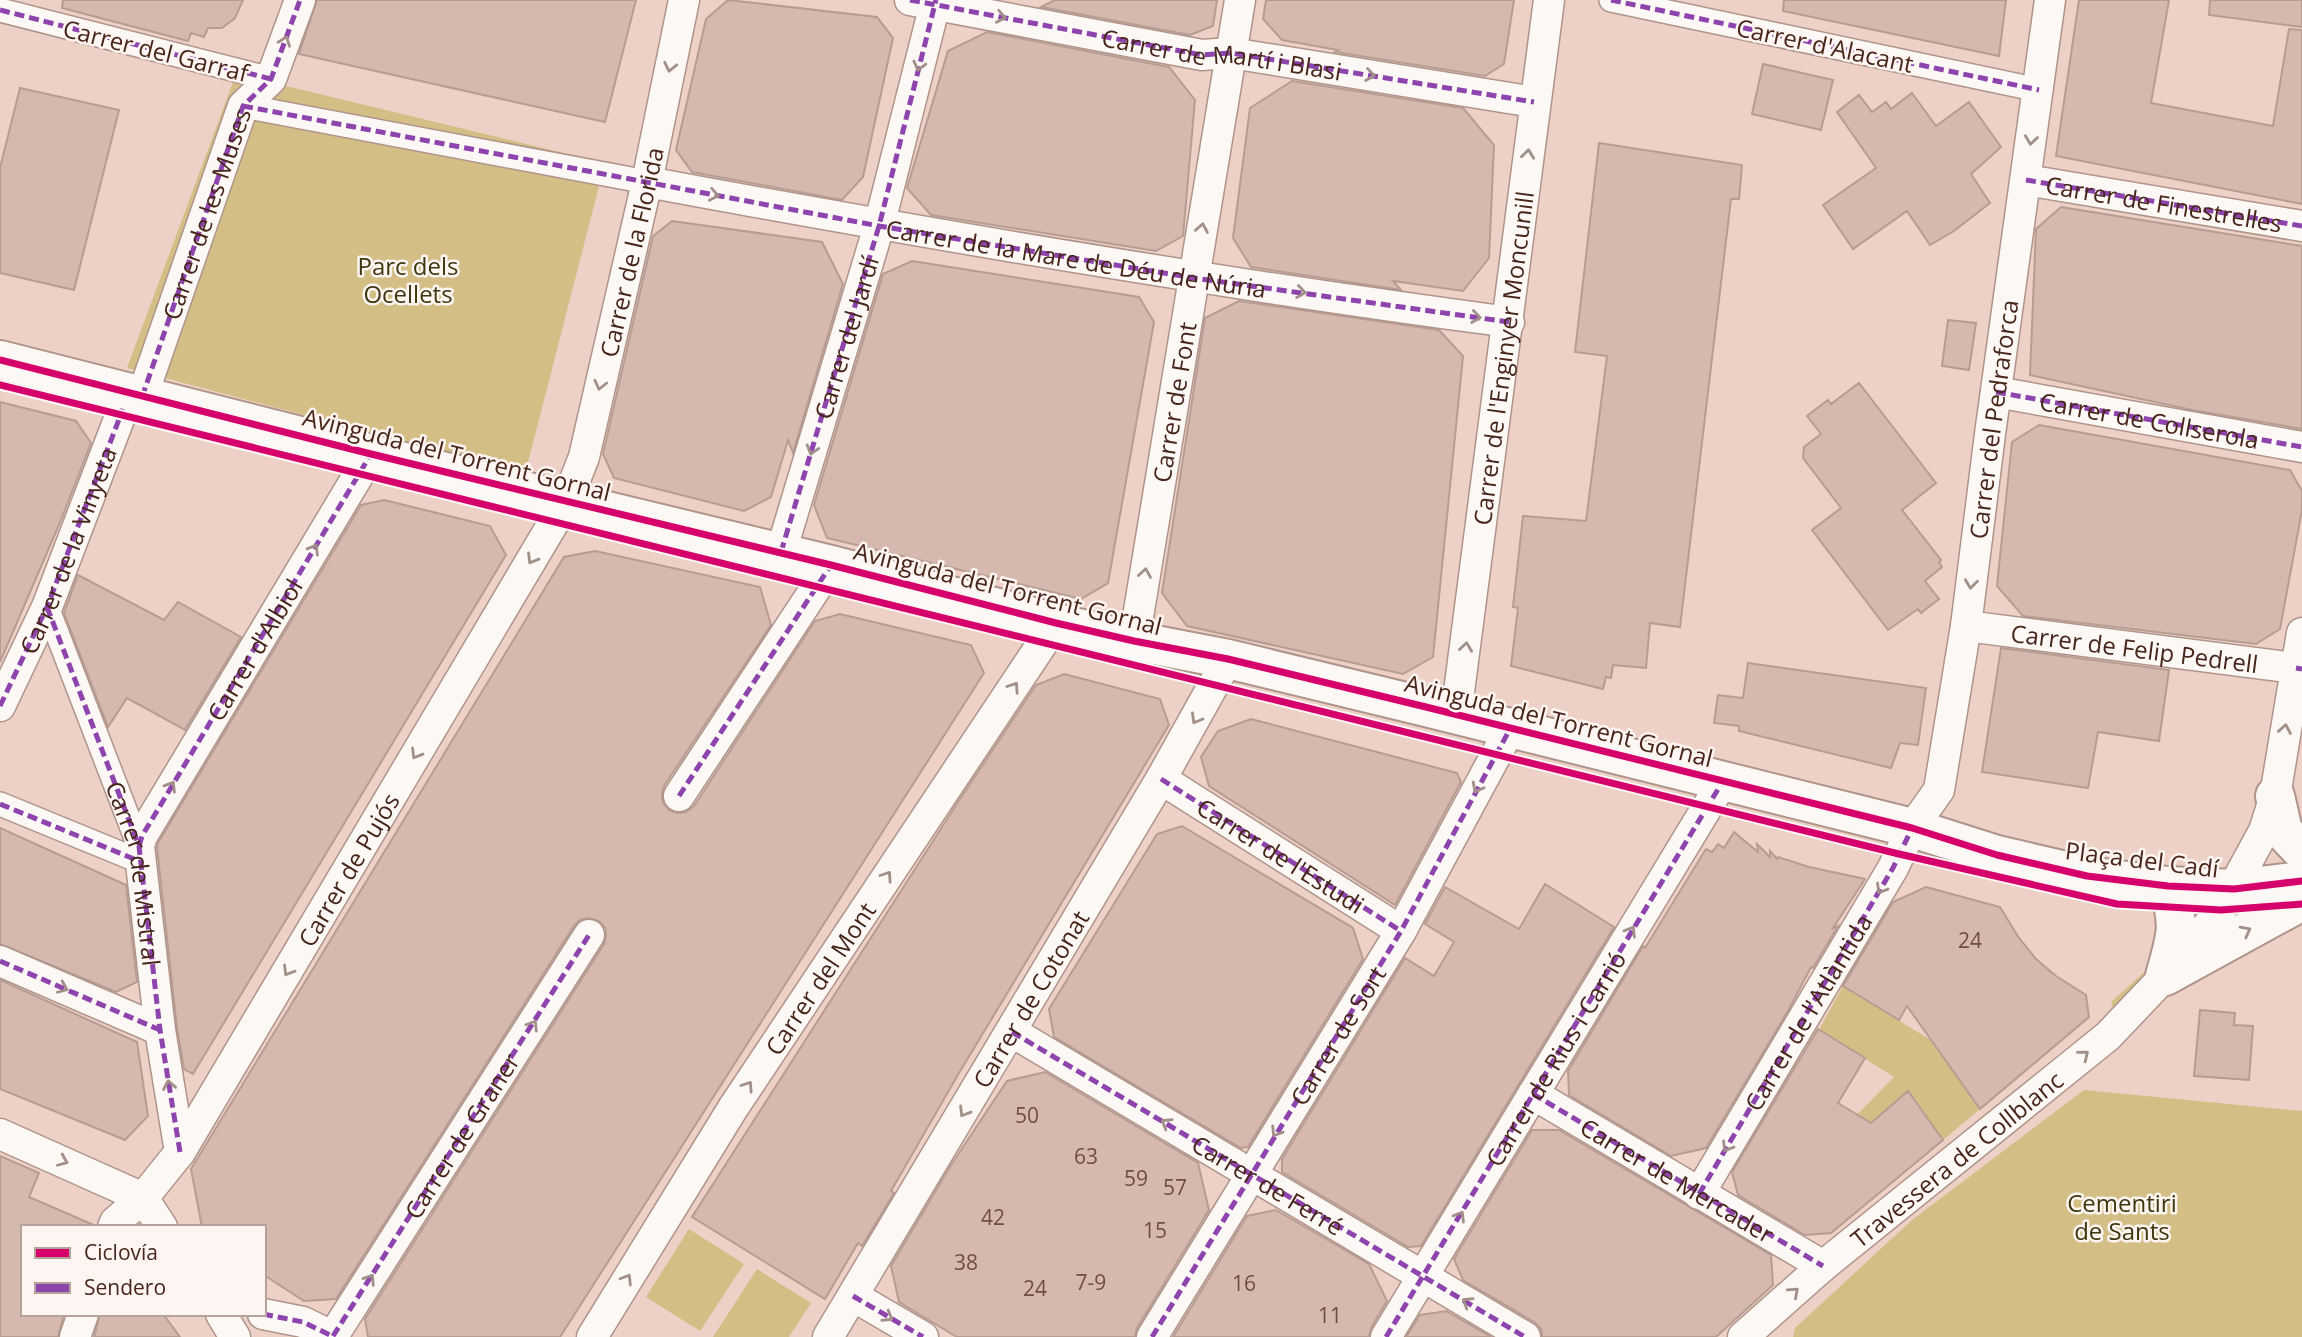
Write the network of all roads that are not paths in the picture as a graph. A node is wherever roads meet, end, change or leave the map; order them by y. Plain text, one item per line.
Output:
1 (300, 0) edge
2 (684, 0) edge
3 (1240, 0) edge
4 (1549, 0) edge
5 (1611, 0) edge
6 (2050, 0) edge
7 (927, 1) edge
8 (0, 10) edge
9 (1231, 52) junction
10 (271, 79) junction
11 (2039, 90) junction
12 (1535, 102) junction
13 (243, 106) junction
14 (2026, 180) junction
15 (647, 182) junction
16 (878, 226) junction
17 (2302, 226) edge
18 (1194, 278) junction
19 (1509, 322) junction
20 (0, 360) edge
21 (1996, 392) junction
22 (135, 395) junction
23 (2302, 447) edge
24 (371, 454) junction
25 (567, 500) junction
26 (782, 552) junction
27 (831, 565) junction
28 (47, 607) junction
29 (1056, 623) junction
30 (1966, 626) junction
31 (2302, 633) edge
32 (1134, 641) junction
33 (1228, 659) junction
34 (2299, 669) edge
35 (0, 706) edge
36 (1456, 715) junction
37 (1510, 729) junction
38 (1161, 779) junction
39 (1723, 781) junction
40 (679, 796) dead end
41 (2275, 796) junction
42 (0, 804) edge
43 (1912, 828) junction
44 (2302, 851) edge
45 (139, 853) junction
46 (2006, 857) joint
47 (2302, 881) edge
48 (2168, 886) junction
49 (2234, 889) junction
50 (2302, 901) edge
51 (1401, 931) junction
52 (589, 935) dead end
53 (0, 961) edge
54 (2165, 976) junction
55 (160, 1030) junction
56 (1012, 1032) junction
57 (1532, 1094) junction
58 (0, 1134) edge
59 (180, 1152) junction
60 (1250, 1173) junction
61 (1699, 1194) junction
62 (143, 1198) junction
63 (114, 1225) edge
64 (161, 1225) edge
65 (1823, 1266) junction
66 (1423, 1276) junction
67 (853, 1296) junction
68 (266, 1315) edge
69 (82, 1316) edge
70 (221, 1316) edge
71 (333, 1336) edge
72 (75, 1337) edge
73 (235, 1337) edge
74 (592, 1337) edge
75 (828, 1337) edge
76 (923, 1337) edge
77 (1152, 1337) edge
78 (1386, 1337) edge
79 (1525, 1337) edge
80 (1743, 1337) edge

10 -> 1 street, Carrer de les Muses
2 -> 15 street, Carrer de la Florida
3 - 9 street, Carrer de Font
4 - 12 street, Carrer de l'Enginyer Moncunill
5 - 11 street, Carrer d'Alacant
6 - 11 street, Carrer del Pedraforca
7 -> 9 street, Carrer de Martí i Blasi
7 -> 16 street, Carrer del Jardí
8 - 10 street, Carrer del Garraf
9 -> 12 street, Carrer de Martí i Blasi
18 -> 9 street, Carrer de Font
10 - 13 street, Carrer de les Muses
11 -> 14 street, Carrer del Pedraforca
19 -> 12 street, Carrer de l'Enginyer Moncunill
13 - 15 street
13 - 22 street, Carrer de les Muses
14 - 17 street, Carrer de Finestrelles
14 - 21 street, Carrer del Pedraforca
15 -> 16 street, Carrer de la Mare de Déu de Núria
15 -> 25 street, Carrer de la Florida
16 - 18 street, Carrer de la Mare de Déu de Núria
16 -> 26 street, Carrer del Jardí
18 -> 19 street, Carrer de la Mare de Déu de Núria
32 -> 18 street, Carrer de Font
36 -> 19 street, Carrer de l'Enginyer Moncunill
20 - 22 street, Avinguda del Torrent Gornal
21 - 23 street, Carrer de Collserola
21 -> 30 street, Carrer del Pedraforca
22 - 24 street, Avinguda del Torrent Gornal
22 - 28 street, Carrer de la Vinyeta
24 - 25 street, Avinguda del Torrent Gornal
45 -> 24 street, Carrer d'Albiol
25 - 26 street, Avinguda del Torrent Gornal
25 -> 59 street, Carrer de Pujós
26 - 27 street, Avinguda del Torrent Gornal
27 - 29 street, Avinguda del Torrent Gornal
27 - 40 street
28 - 35 street, Carrer de la Vinyeta
28 - 45 street, Carrer de Mistral
29 - 32 street, Avinguda del Torrent Gornal
74 -> 29 street, Carrer del Mont
30 - 34 street, Carrer de Felip Pedrell
30 - 43 street, Carrer del Pedraforca
31 - 34 street
32 - 33 street, Avinguda del Torrent Gornal
33 - 36 street, Avinguda del Torrent Gornal
33 -> 38 street, Carrer de Cotonat
41 -> 34 street
36 - 37 street, Avinguda del Torrent Gornal
37 - 39 street, Avinguda del Torrent Gornal
37 -> 51 street, Carrer de Sort
38 - 51 street, Carrer de l'Estudi
38 - 56 street, Carrer de Cotonat
39 - 43 street, Avinguda del Torrent Gornal
57 -> 39 street, Carrer de Rius i Carrió
41 - 44 street
41 - 49 street
42 - 45 street
43 - 46 street, Avinguda del Torrent Gornal
43 -> 61 street, Carrer de l'Atlàntida
45 - 55 street, Carrer de Mistral
46 - 48 street, Plaça del Cadí
47 - 49 street
48 - 49 street, Plaça del Cadí
48 - 54 street
49 - 54 street, Plaça del Cadí
54 -> 50 street
51 -> 60 street, Carrer de Sort
71 -> 52 street, Carrer de Graner
53 -> 55 street
65 -> 54 street, Travessera de Collblanc
59 -> 55 street, Carrer de Mistral
60 -> 56 street, Carrer de Ferré
56 -> 67 street, Carrer de Cotonat
57 - 61 street, Carrer de Mercader
66 -> 57 street, Carrer de Rius i Carrió
58 -> 62 street
59 - 62 street, Carrer de Pujós
60 - 66 street, Carrer de Ferré
60 - 77 street, Carrer de Sort
61 - 65 street, Carrer de Mercader
62 - 63 street, Carrer de Pujós
62 - 64 street
80 -> 65 street, Travessera de Collblanc
66 - 78 street, Carrer de Rius i Carrió
79 -> 66 street, Carrer de Ferré
67 - 75 street, Carrer de Cotonat
67 -> 76 street
68 - 71 street
69 - 72 street
70 - 73 street

